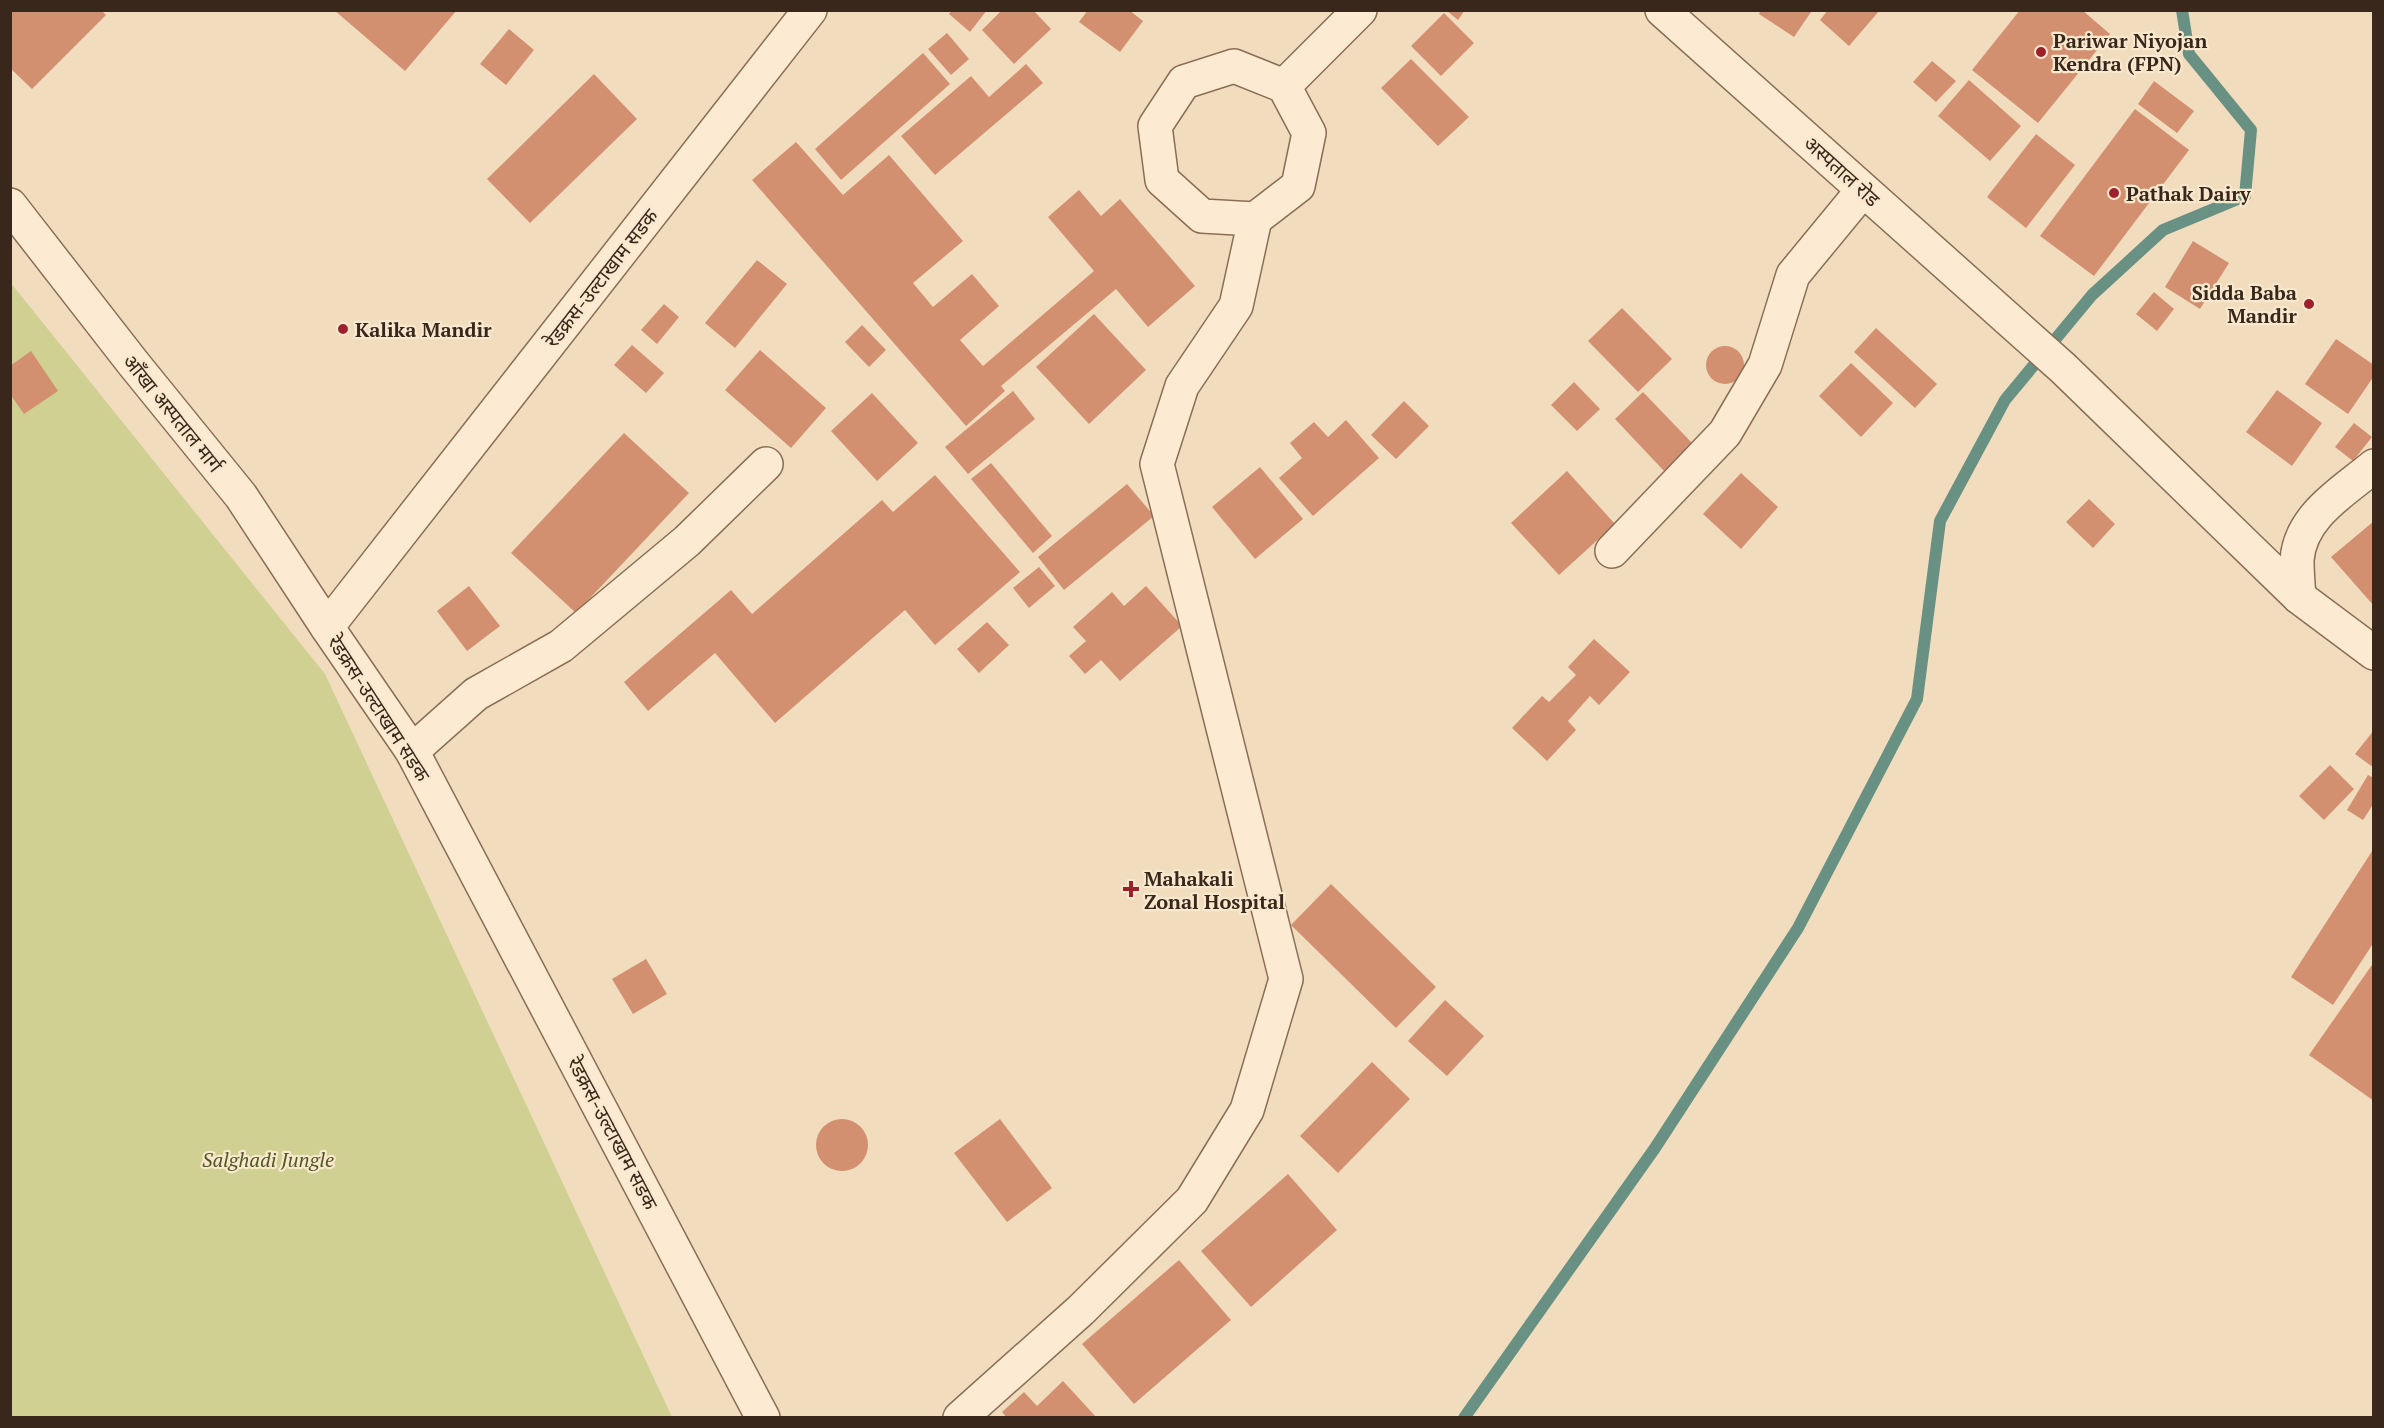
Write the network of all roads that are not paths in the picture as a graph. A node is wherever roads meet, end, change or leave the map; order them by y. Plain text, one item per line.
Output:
1 (810, 10) edge
2 (1360, 10) edge
3 (1662, 10) edge
4 (1284, 86) junction
5 (1863, 190) junction
6 (10, 205) edge
7 (1255, 219) junction
8 (766, 464) dead end
9 (2373, 466) edge
10 (1612, 551) dead end
11 (2299, 597) junction
12 (327, 627) junction
13 (2373, 653) edge
14 (412, 751) junction
15 (763, 1418) edge
16 (960, 1418) edge

1 - 12 street, रेडक्रस-उल्टाखाम सडक
2 - 4 street
3 - 5 street, अस्पताल रोड
4 - 7 street
4 - 7 street
5 - 10 street
5 - 11 street, अस्पताल रोड
6 - 12 street, आँखा अस्पताल मार्ग
7 - 16 street
8 - 14 street
9 - 11 street
11 - 13 street, अस्पताल रोड
12 - 14 street, रेडक्रस-उल्टाखाम सडक
14 - 15 street, रेडक्रस-उल्टाखाम सडक

